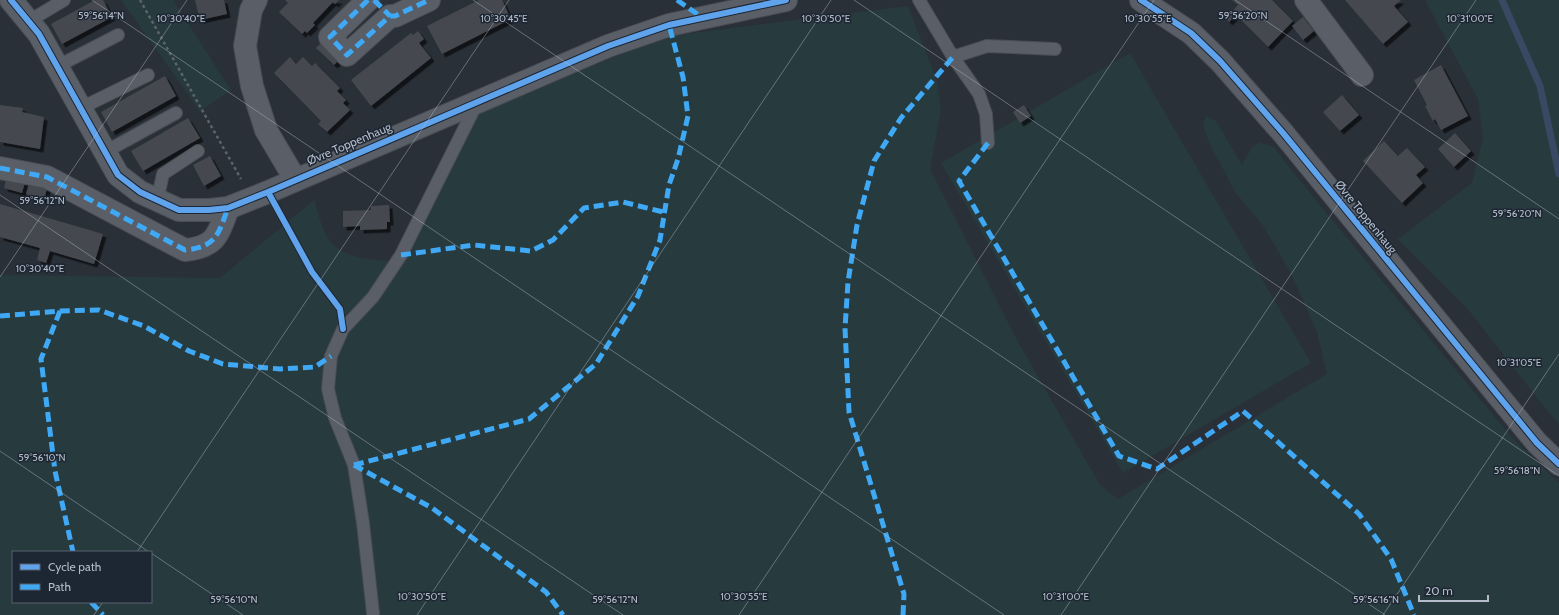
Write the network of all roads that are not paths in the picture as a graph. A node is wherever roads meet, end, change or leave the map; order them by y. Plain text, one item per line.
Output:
1 (11, 0) edge
2 (64, 0) edge
3 (256, 0) edge
4 (368, 0) edge
5 (374, 0) edge
6 (429, 0) edge
7 (786, 0) edge
8 (919, 0) edge
9 (1141, 0) edge
10 (1306, 0) edge
11 (390, 16) junction
12 (29, 21) junction
13 (118, 35) dead end
14 (1055, 48) dead end
15 (952, 57) junction
16 (58, 66) junction
17 (1362, 74) dead end
18 (148, 75) dead end
19 (478, 100) junction
20 (81, 108) junction
21 (176, 113) dead end
22 (988, 143) dead end
23 (198, 151) dead end
24 (105, 152) junction
25 (0, 168) edge
26 (295, 179) junction
27 (157, 201) junction
28 (228, 208) junction
29 (1559, 464) edge
30 (373, 613) dead end

1 - 12 street, Øvre Toppenhaug
2 - 12 lane
3 - 26 street
4 - 11 street
5 - 11 street
6 - 11 street
7 - 19 street, Øvre Toppenhaug
8 - 15 lane
9 - 29 street, Øvre Toppenhaug
10 - 17 street
12 - 16 street, Øvre Toppenhaug
13 - 16 lane
14 - 15 lane
15 - 22 lane
16 - 20 street, Øvre Toppenhaug
18 - 20 lane
19 - 26 street, Øvre Toppenhaug
19 - 30 lane
20 - 24 street, Øvre Toppenhaug
21 - 24 lane
23 - 27 lane
24 - 27 street, Øvre Toppenhaug
25 - 28 street
26 - 28 street, Øvre Toppenhaug
27 - 28 street, Øvre Toppenhaug

